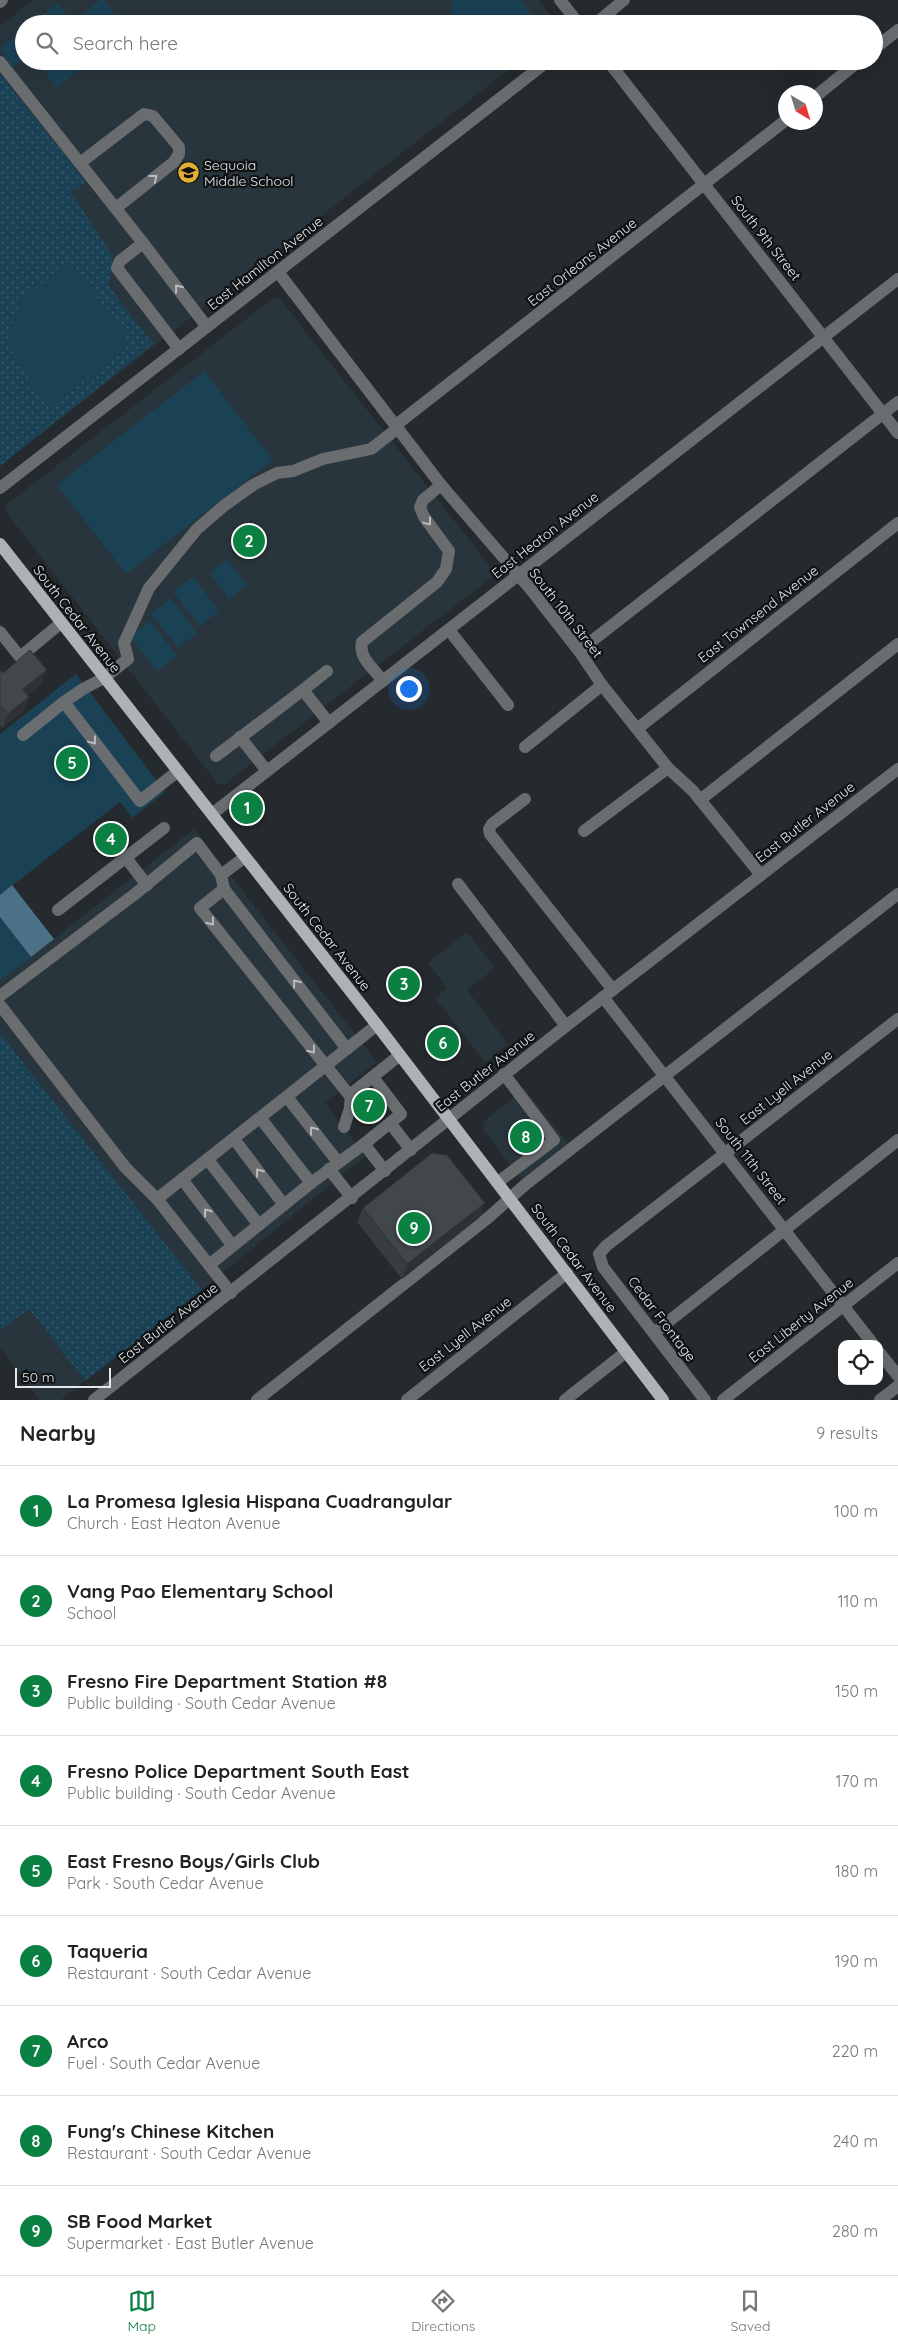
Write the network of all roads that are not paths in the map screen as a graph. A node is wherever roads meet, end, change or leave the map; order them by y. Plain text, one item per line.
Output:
1 (560, 0) edge
2 (624, 0) edge
3 (572, 15) edge
4 (606, 15) edge
5 (898, 30) edge
6 (883, 42) edge
7 (0, 62) edge
8 (536, 70) edge
9 (615, 70) edge
10 (848, 70) edge
11 (823, 90) edge
12 (778, 126) edge
13 (80, 163) junction
14 (706, 184) junction
15 (116, 208) junction
16 (143, 243) junction
17 (278, 272) junction
18 (898, 279) edge
19 (207, 327) junction
20 (824, 337) junction
21 (179, 349) junction
22 (898, 402) edge
23 (883, 414) junction
24 (397, 427) junction
25 (898, 433) edge
26 (441, 485) junction
27 (0, 488) edge
28 (898, 523) edge
29 (0, 544) edge
30 (518, 575) junction
31 (61, 623) junction
32 (449, 630) junction
33 (0, 632) edge
34 (898, 644) edge
35 (578, 651) junction
36 (328, 671) dead end
37 (104, 678) junction
38 (383, 681) junction
39 (602, 685) junction
40 (303, 690) junction
41 (64, 702) junction
42 (508, 705) dead end
43 (329, 723) junction
44 (637, 729) junction
45 (23, 735) dead end
46 (240, 737) junction
47 (525, 747) dead end
48 (216, 756) dead end
49 (668, 768) junction
50 (898, 768) edge
51 (267, 771) junction
52 (178, 772) junction
53 (525, 799) dead end
54 (700, 800) junction
55 (212, 814) junction
56 (164, 828) dead end
57 (584, 831) dead end
58 (244, 857) junction
59 (126, 858) junction
60 (221, 875) junction
61 (760, 875) junction
62 (458, 884) dead end
63 (147, 885) junction
64 (224, 889) junction
65 (898, 894) edge
66 (58, 910) dead end
67 (608, 994) junction
68 (0, 996) edge
69 (0, 1005) edge
70 (898, 1019) edge
71 (377, 1025) junction
72 (566, 1026) junction
73 (347, 1049) junction
74 (400, 1055) junction
75 (325, 1066) junction
76 (504, 1074) junction
77 (665, 1076) junction
78 (373, 1077) junction
79 (350, 1096) junction
80 (287, 1097) junction
81 (261, 1118) junction
82 (449, 1118) junction
83 (390, 1123) junction
84 (344, 1127) dead end
85 (234, 1140) junction
86 (898, 1140) edge
87 (364, 1144) junction
88 (411, 1150) junction
89 (726, 1153) junction
90 (208, 1160) junction
91 (334, 1165) junction
92 (385, 1171) junction
93 (182, 1180) junction
94 (311, 1182) junction
95 (498, 1182) junction
96 (352, 1198) junction
97 (510, 1198) junction
98 (157, 1199) junction
99 (284, 1204) junction
100 (258, 1225) junction
101 (785, 1229) junction
102 (232, 1245) junction
103 (599, 1254) joint
104 (898, 1263) edge
105 (208, 1265) junction
106 (566, 1273) junction
107 (231, 1293) junction
108 (844, 1306) junction
109 (654, 1333) junction
110 (870, 1340) edge
111 (626, 1352) junction
112 (883, 1357) edge
113 (898, 1376) edge
114 (898, 1386) edge
115 (94, 1400) edge
116 (257, 1400) edge
117 (407, 1400) edge
118 (565, 1400) edge
119 (662, 1400) edge
120 (705, 1400) edge
121 (723, 1400) edge
122 (880, 1400) edge

1 - 3 street
2 - 4 street
5 - 6 street
7 - 13 street
8 - 17 street, East Hamilton Avenue
9 - 14 street, South 9th Street
10 - 11 street
12 - 14 street, East Orleans Avenue
13 - 15 street
15 -> 13 street
14 - 20 street, South 9th Street
14 - 24 street, East Orleans Avenue
15 - 16 street
19 -> 16 street
16 - 21 street
17 - 19 street, East Hamilton Avenue
17 - 24 street, South 10th Street
18 - 20 street, East Heaton Avenue
19 - 21 street, East Hamilton Avenue
20 - 23 street, South 9th Street
20 - 30 street, East Heaton Avenue
21 - 27 street, East Hamilton Avenue
22 - 23 street
23 - 25 street, South 9th Street
23 - 35 street
24 - 26 street, South 10th Street
24 - 37 street, East Orleans Avenue
26 - 30 street, South 10th Street
26 -> 38 street
28 - 44 street, East Townsend Avenue
29 - 31 main road, South Cedar Avenue
30 - 32 street, East Heaton Avenue
30 - 35 street, South 10th Street
31 - 33 street
31 - 37 main road, South Cedar Avenue
32 - 38 street, East Heaton Avenue
32 - 42 street
34 - 54 street
35 - 39 street, South 10th Street
36 - 40 street
37 - 41 street
37 - 52 main road, South Cedar Avenue
38 - 43 street, East Heaton Avenue
39 - 44 street, South 10th Street
39 - 47 street
40 - 43 street
40 - 46 street
41 - 45 street
41 -> 52 street
43 - 51 street, East Heaton Avenue
44 - 49 street, South 10th Street
46 - 48 street
46 - 51 street
49 - 54 street, South 10th Street
49 - 57 street
50 - 61 street, East Butler Avenue
51 - 55 street, East Heaton Avenue
52 - 55 main road, South Cedar Avenue
53 - 67 street, South 11th Street
54 - 61 street, South 10th Street
55 - 58 main road, South Cedar Avenue
56 - 59 street
58 - 60 street
58 - 71 main road, South Cedar Avenue
59 - 63 street
59 - 66 street
60 - 63 street
60 - 64 street
61 - 67 street, East Butler Avenue
62 - 72 street
63 - 68 street
73 -> 64 street
64 -> 75 street
65 - 77 street
67 - 72 street, East Butler Avenue
67 - 77 street, South 11th Street
69 - 98 street
70 - 89 street, East Lyell Avenue
71 - 73 street
71 - 74 main road, South Cedar Avenue
72 - 76 street, East Butler Avenue
73 - 75 street
74 - 78 street
74 - 82 main road, South Cedar Avenue
75 - 79 street
75 - 80 street
76 - 82 street, East Butler Avenue
76 - 95 street
77 - 89 street, South 11th Street
77 - 97 street
78 - 79 street
78 - 83 street
79 - 84 street
80 - 81 street
91 -> 80 street
81 - 85 street
81 - 94 street
82 - 88 street, East Butler Avenue
82 - 95 main road, South Cedar Avenue
83 - 87 street
83 - 88 street
85 - 90 street
99 -> 85 street
86 - 101 street
87 - 91 street
87 - 92 street
88 - 92 street, East Butler Avenue
89 - 101 street, South 11th Street
89 - 103 street, East Lyell Avenue
90 - 93 street
90 - 100 street
91 - 94 street
91 - 96 street
92 - 96 street, East Butler Avenue
93 - 98 street
102 -> 93 street
94 - 99 street
95 - 97 main road, South Cedar Avenue
96 - 107 street, East Butler Avenue
97 - 106 main road, South Cedar Avenue
97 - 116 street
98 - 105 street
99 - 100 street
100 - 102 street
101 - 108 street, South 11th Street
101 - 109 street
102 - 105 street
103 - 109 street, Cedar Frontage
104 - 108 street, East Liberty Avenue
105 - 107 street
106 - 111 main road, South Cedar Avenue
106 - 117 street, East Lyell Avenue
107 - 115 street, East Butler Avenue
108 - 110 street, South 11th Street
108 - 121 street, East Liberty Avenue
109 - 120 street, Cedar Frontage
111 - 118 street
111 - 119 main road, South Cedar Avenue
112 - 113 street
114 - 122 street

